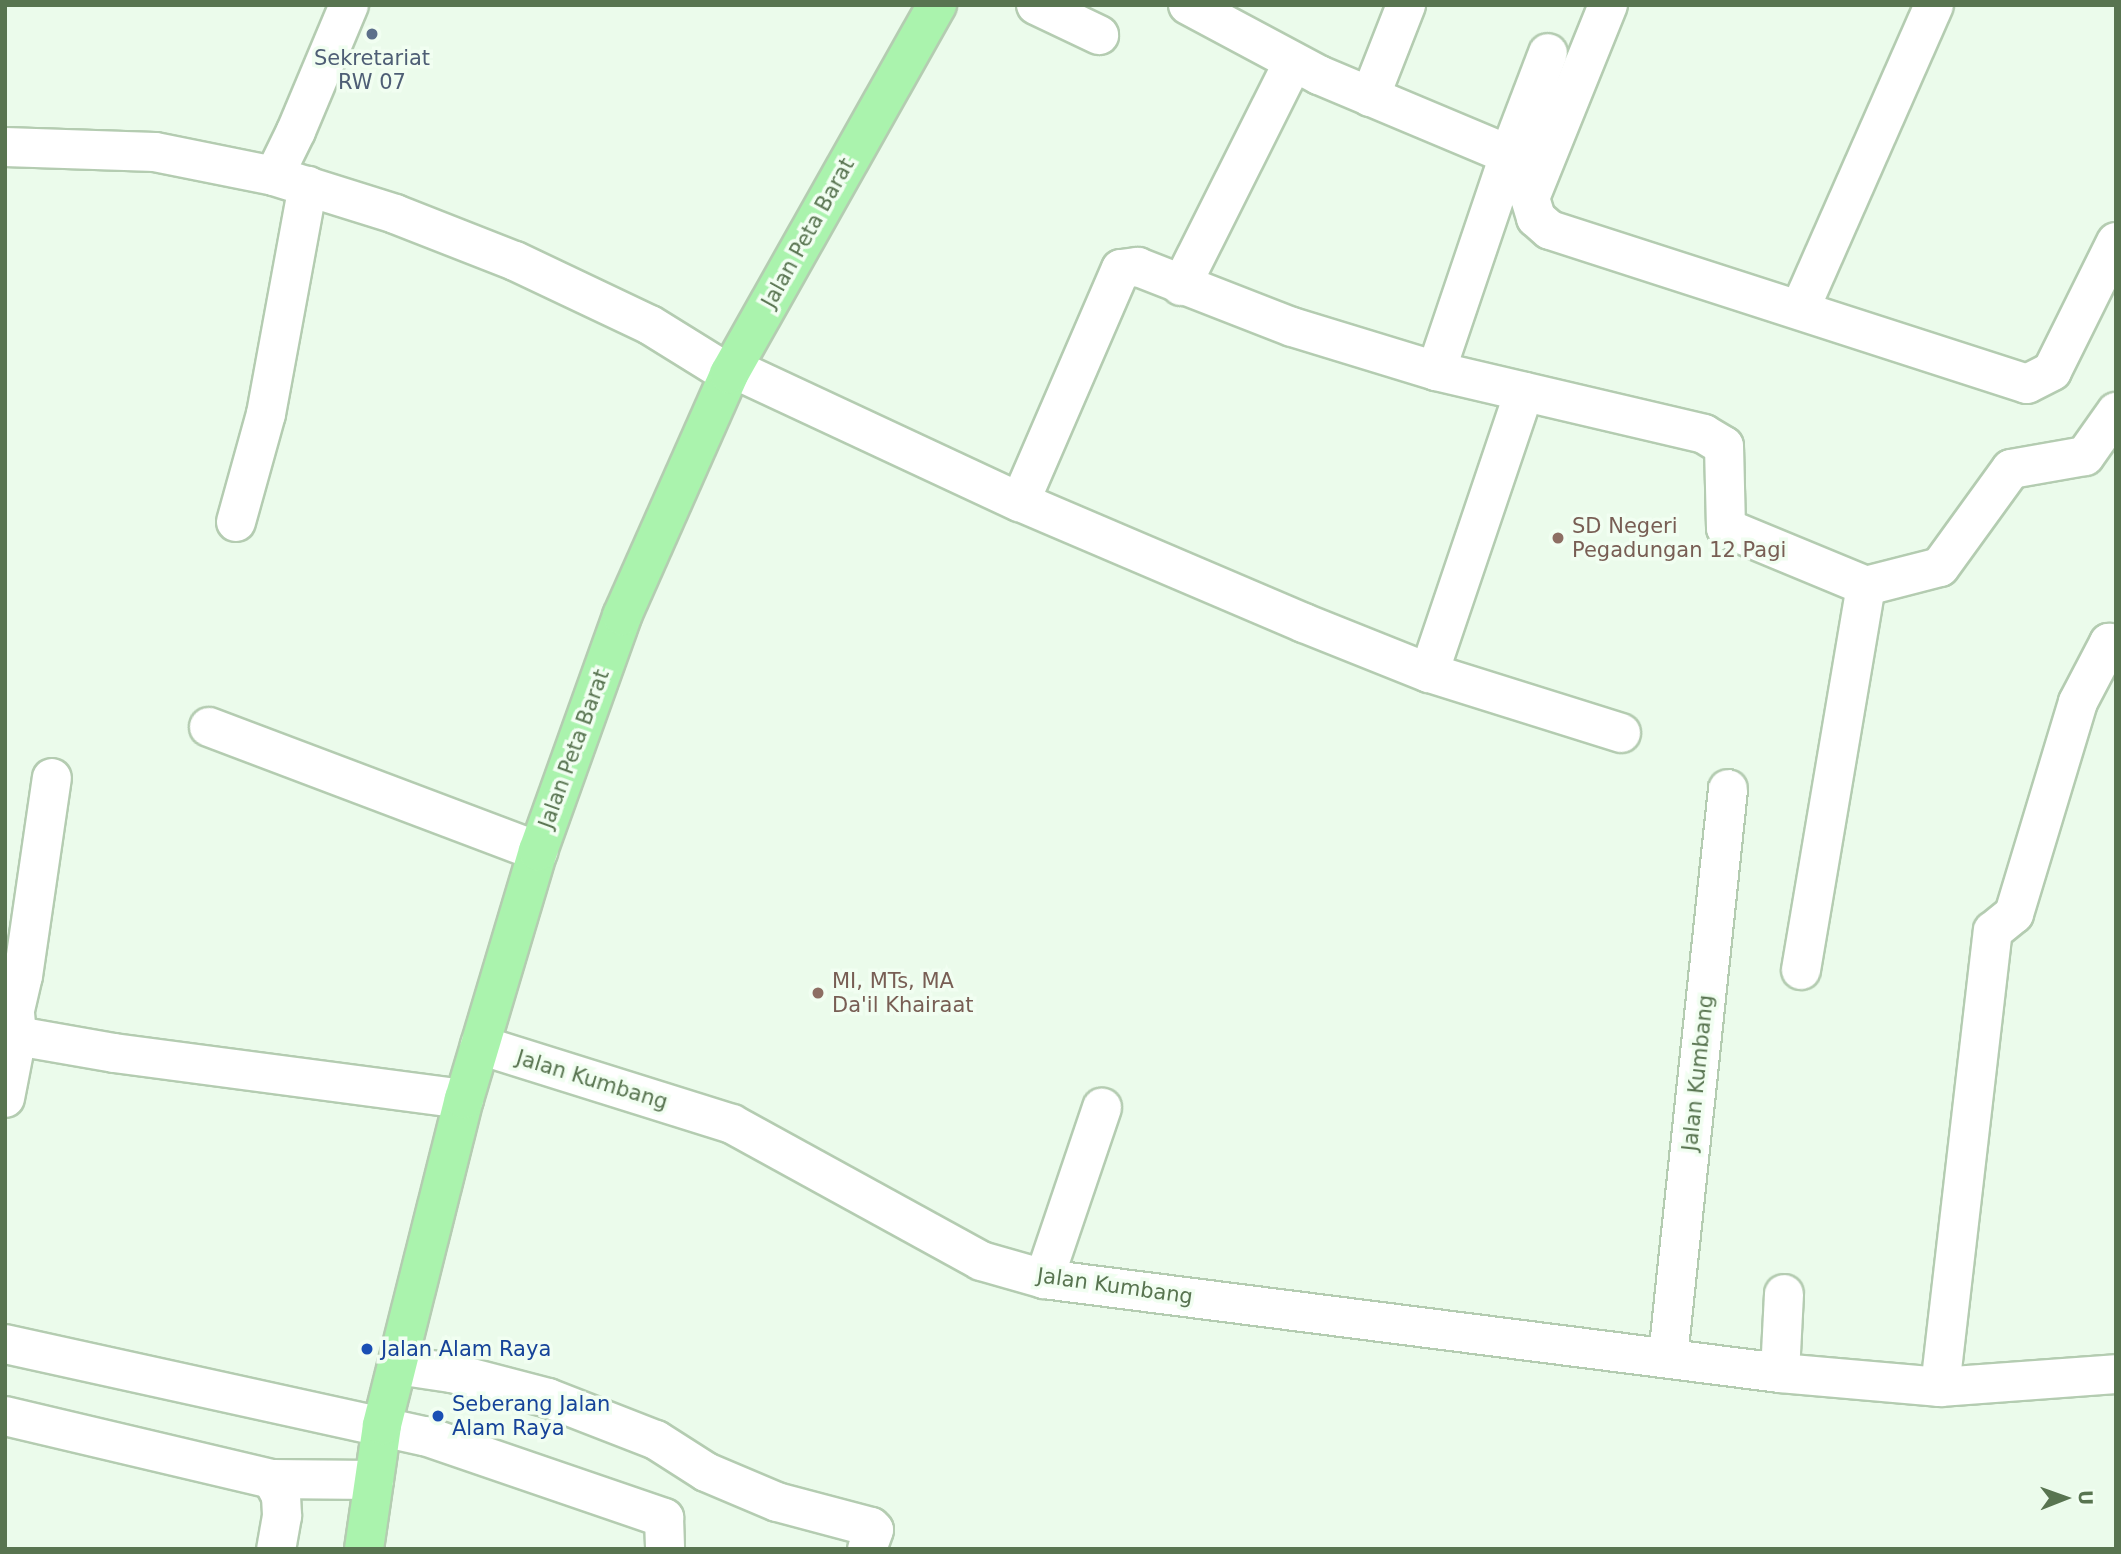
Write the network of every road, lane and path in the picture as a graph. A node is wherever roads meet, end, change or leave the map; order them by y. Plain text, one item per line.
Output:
1 (349, 5) edge
2 (937, 5) edge
3 (1036, 5) edge
4 (1188, 5) edge
5 (1406, 5) edge
6 (1608, 5) edge
7 (1934, 5) edge
8 (1099, 35) dead end
9 (1548, 53) dead end
10 (1293, 62) junction
11 (1370, 97) junction
12 (5, 147) edge
13 (1509, 156) junction
14 (291, 181) junction
15 (2116, 242) edge
16 (1181, 286) junction
17 (1800, 309) junction
18 (731, 371) junction
19 (1436, 371) junction
20 (1524, 393) junction
21 (2111, 419) edge
22 (1020, 502) junction
23 (236, 522) dead end
24 (1866, 586) junction
25 (2116, 644) edge
26 (1429, 673) junction
27 (209, 727) dead end
28 (1621, 733) dead end
29 (52, 778) dead end
30 (1728, 789) dead end
31 (538, 851) junction
32 (1801, 970) dead end
33 (12, 1017) edge
34 (481, 1045) junction
35 (5, 1098) edge
36 (464, 1099) junction
37 (1102, 1108) dead end
38 (1044, 1279) junction
39 (1784, 1294) dead end
40 (5, 1344) edge
41 (1668, 1357) junction
42 (397, 1365) junction
43 (1780, 1373) junction
44 (2116, 1374) edge
45 (1940, 1387) junction
46 (5, 1416) edge
47 (382, 1424) junction
48 (272, 1479) junction
49 (374, 1480) junction
50 (276, 1549) edge
51 (364, 1549) edge
52 (665, 1549) edge
53 (867, 1549) edge

1 - 14 street
2 - 18 main road, Jalan Peta Barat
3 - 8 street
4 - 10 street
5 - 11 street
6 - 17 street
7 - 17 street
9 - 13 street
10 - 11 street
10 - 16 street
11 - 13 street
12 - 14 street
13 - 19 street
14 - 18 street
14 - 23 street
15 - 17 street
16 - 19 street
16 - 22 street
18 - 22 street
18 - 31 main road, Jalan Peta Barat
19 - 20 street
20 - 24 street
20 - 26 street
21 - 24 street
22 - 26 street
24 - 32 street
25 - 45 street
26 - 28 street
27 - 31 street
29 - 33 street
30 - 41 street, Jalan Kumbang
31 - 34 main road, Jalan Peta Barat
33 - 35 street
33 - 36 street
34 - 36 main road, Jalan Peta Barat
34 - 38 street, Jalan Kumbang
36 - 42 main road, Jalan Peta Barat
37 - 38 street
38 - 41 street, Jalan Kumbang
39 - 43 street
40 - 47 street
41 - 43 street, Jalan Kumbang
42 - 47 main road, Jalan Peta Barat
42 - 53 street
43 - 45 street, Jalan Kumbang
44 - 45 street, Jalan Kumbang
46 - 48 street
47 - 49 main road, Jalan Peta Barat
47 - 52 street
48 - 49 street
48 - 50 street
49 - 51 main road, Jalan Peta Barat

